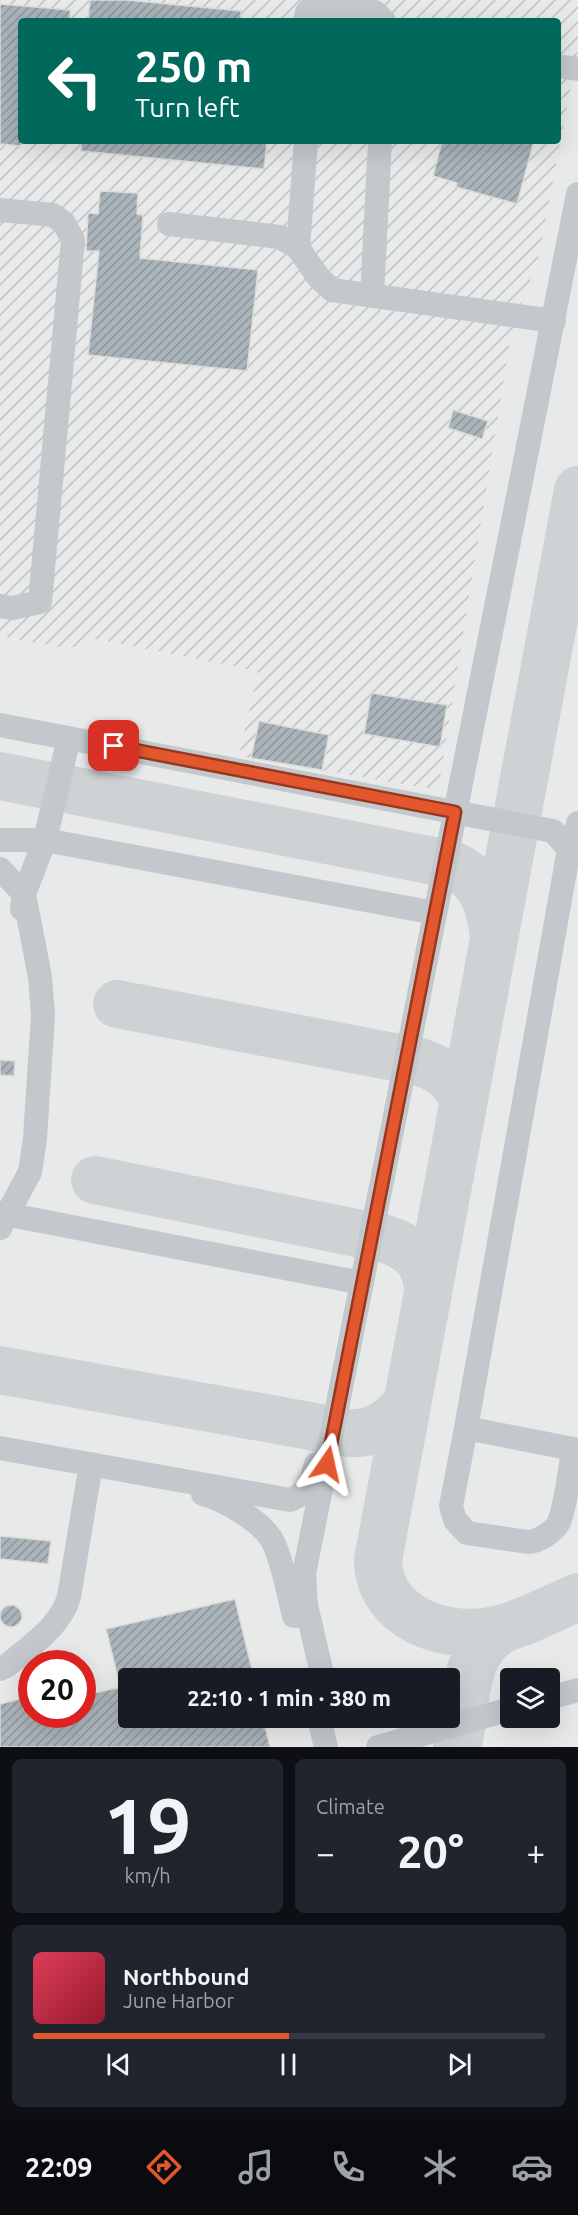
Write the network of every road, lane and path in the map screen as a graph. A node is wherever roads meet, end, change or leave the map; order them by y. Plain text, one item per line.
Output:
1 (306, 18) edge
2 (381, 18) edge
3 (561, 66) edge
4 (578, 69) edge
5 (306, 144) edge
6 (380, 144) edge
7 (578, 194) edge
8 (0, 210) edge
9 (169, 224) dead end
10 (298, 248) junction
11 (372, 296) junction
12 (554, 321) junction
13 (0, 606) edge
14 (0, 725) edge
15 (69, 738) junction
16 (455, 805) junction
17 (576, 839) edge
18 (0, 840) edge
19 (45, 840) junction
20 (0, 870) edge
21 (24, 894) junction
22 (431, 912) junction
23 (21, 918) junction
24 (2, 1216) edge
25 (357, 1282) junction
26 (466, 1428) junction
27 (0, 1448) edge
28 (576, 1450) edge
29 (0, 1458) edge
30 (85, 1468) junction
31 (290, 1500) junction
32 (314, 1531) junction
33 (273, 1541) junction
34 (0, 1659) edge
35 (307, 1668) edge
36 (321, 1668) edge
37 (0, 1669) edge
38 (578, 1690) edge
39 (560, 1695) edge
40 (578, 1702) edge
41 (560, 1707) edge
42 (500, 1712) edge
43 (500, 1724) edge
44 (321, 1728) edge
45 (334, 1728) edge
46 (326, 1747) edge
47 (339, 1747) edge
48 (378, 1747) edge
49 (415, 1747) edge

1 - 2 lane
3 - 4 lane
5 - 10 lane
6 - 11 lane
7 - 12 lane
8 - 13 lane
9 - 10 lane
10 - 11 lane
11 - 12 lane
12 - 16 lane
14 - 15 lane
15 - 16 lane
15 - 19 lane
16 - 17 lane
16 - 22 lane
17 - 26 lane
18 - 19 lane
19 - 21 lane
19 - 22 lane
20 - 21 lane
20 - 23 lane
21 - 23 lane
21 - 24 lane
22 - 25 lane
23 - 24 lane
24 - 25 lane
25 - 31 lane
25 - 32 lane
26 - 28 lane
26 - 28 lane
27 - 30 lane
29 - 30 lane
30 - 31 lane
30 - 33 lane
30 - 34 lane
30 - 37 lane
31 - 32 lane
31 - 33 lane
32 - 33 lane
32 - 36 lane
33 - 35 lane
38 - 39 lane
40 - 41 lane
42 - 48 lane
43 - 49 lane
44 - 46 lane
45 - 47 lane

